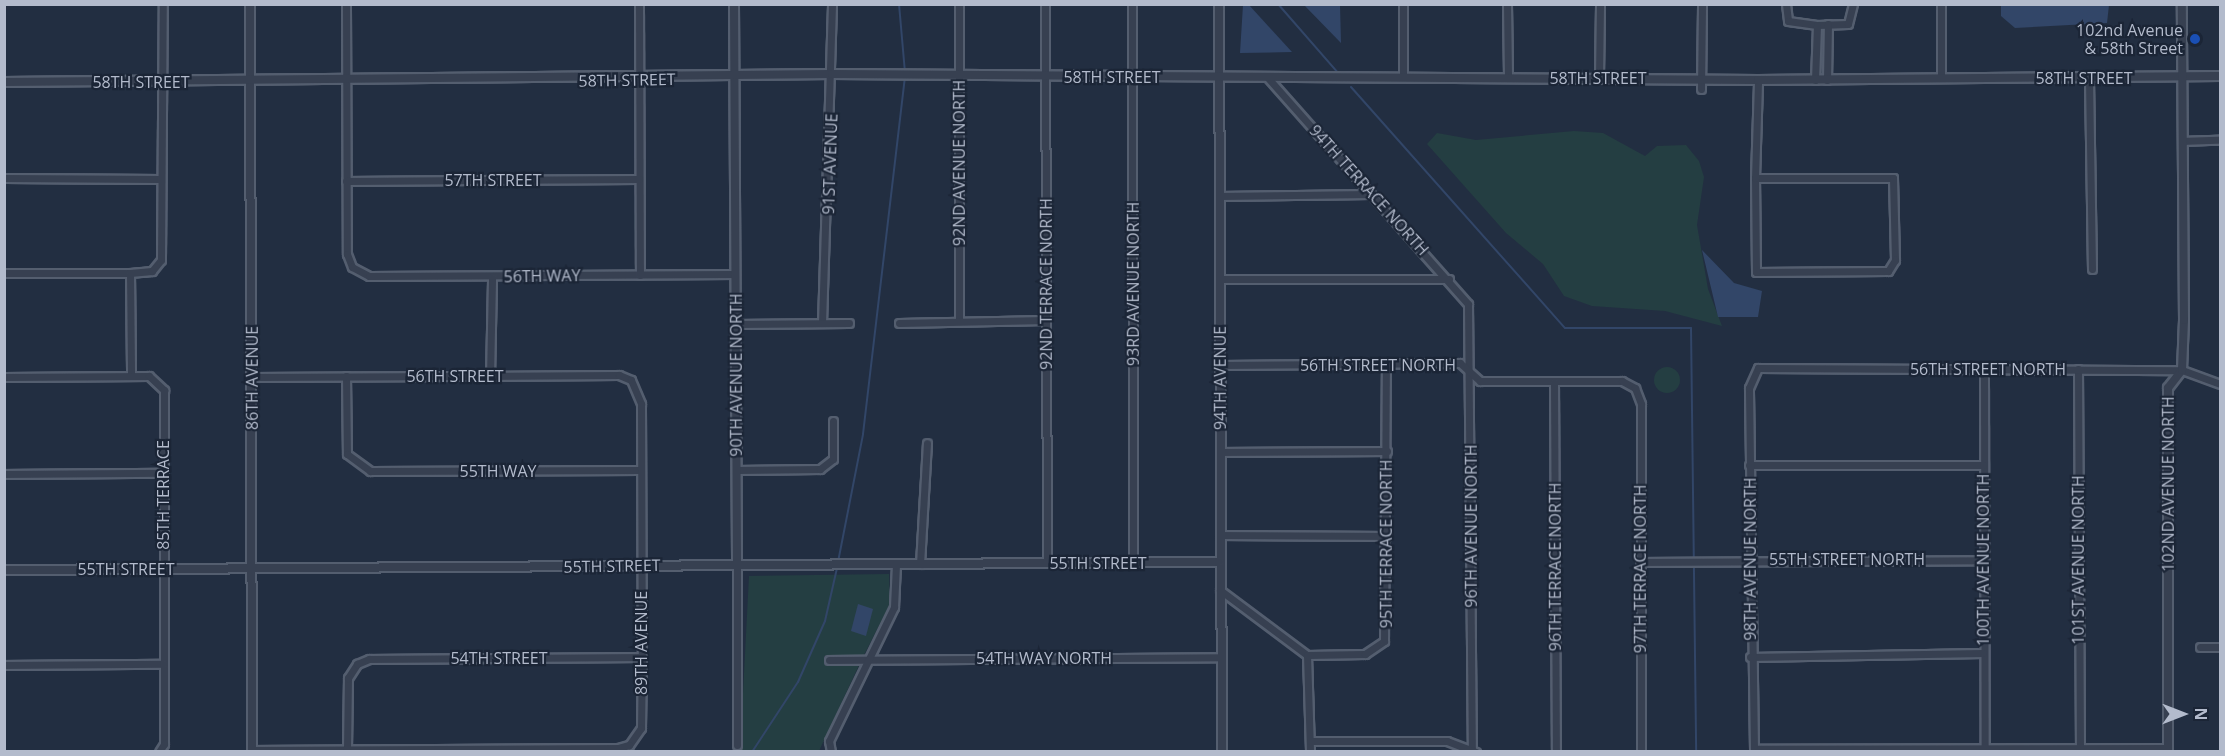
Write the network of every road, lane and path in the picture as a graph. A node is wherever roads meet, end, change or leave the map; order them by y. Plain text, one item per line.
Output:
1 (163, 4) edge
2 (250, 4) edge
3 (346, 4) edge
4 (639, 4) edge
5 (734, 4) edge
6 (832, 4) edge
7 (959, 4) edge
8 (1045, 4) edge
9 (1132, 4) edge
10 (1219, 4) edge
11 (1403, 4) edge
12 (1507, 4) edge
13 (1600, 4) edge
14 (1702, 4) edge
15 (1786, 4) edge
16 (1853, 4) edge
17 (1941, 4) edge
18 (2182, 4) edge
19 (1828, 24) junction
20 (1817, 25) junction
21 (832, 74) junction
22 (1132, 76) junction
23 (2220, 76) edge
24 (959, 77) junction
25 (1045, 77) junction
26 (1403, 77) junction
27 (1599, 77) junction
28 (2182, 77) junction
29 (735, 78) junction
30 (1219, 78) junction
31 (1268, 78) junction
32 (1508, 78) junction
33 (1941, 78) junction
34 (1701, 79) junction
35 (2089, 79) junction
36 (640, 80) junction
37 (1758, 80) junction
38 (1815, 80) junction
39 (1827, 80) junction
40 (346, 81) junction
41 (4, 82) edge
42 (250, 82) junction
43 (164, 83) junction
44 (1701, 88) dead end
45 (2220, 140) edge
46 (2184, 141) junction
47 (4, 178) edge
48 (1755, 178) junction
49 (160, 179) junction
50 (639, 179) junction
51 (346, 181) junction
52 (1371, 194) junction
53 (1220, 196) junction
54 (2092, 269) dead end
55 (4, 273) edge
56 (130, 273) junction
57 (735, 274) junction
58 (640, 275) junction
59 (492, 277) junction
60 (1220, 279) junction
61 (1449, 279) junction
62 (1468, 304) joint
63 (959, 321) junction
64 (1046, 321) junction
65 (822, 323) junction
66 (849, 323) dead end
67 (899, 323) dead end
68 (735, 324) junction
69 (1386, 364) junction
70 (1220, 365) junction
71 (1984, 369) junction
72 (2078, 369) junction
73 (1753, 370) joint
74 (2182, 370) junction
75 (1470, 375) junction
76 (131, 376) junction
77 (252, 376) junction
78 (346, 376) junction
79 (490, 376) junction
80 (4, 377) edge
81 (1554, 382) junction
82 (2220, 384) edge
83 (1635, 388) joint
84 (641, 404) joint
85 (833, 421) dead end
86 (927, 443) dead end
87 (1387, 451) junction
88 (1220, 452) junction
89 (1749, 465) junction
90 (1983, 465) junction
91 (641, 470) junction
92 (736, 470) junction
93 (164, 473) junction
94 (4, 474) edge
95 (1220, 536) junction
96 (1387, 536) junction
97 (1750, 560) junction
98 (1983, 560) junction
99 (1220, 562) junction
100 (1640, 562) junction
101 (1047, 563) junction
102 (1133, 563) junction
103 (736, 564) junction
104 (896, 564) junction
105 (920, 564) junction
106 (641, 566) junction
107 (252, 568) junction
108 (4, 570) edge
109 (163, 570) junction
110 (1220, 590) junction
111 (2200, 647) dead end
112 (2220, 647) edge
113 (1983, 653) junction
114 (1307, 655) junction
115 (642, 657) junction
116 (1221, 657) junction
117 (1750, 657) junction
118 (868, 659) junction
119 (829, 660) dead end
120 (164, 664) junction
121 (4, 666) edge
122 (1310, 741) junction
123 (737, 745) dead end
124 (347, 749) junction
125 (830, 750) edge
126 (1474, 750) edge
127 (1985, 750) edge
128 (2169, 750) edge
129 (252, 751) edge
130 (2080, 751) edge
131 (159, 752) edge
132 (1222, 752) edge
133 (1310, 752) edge
134 (1556, 752) edge
135 (1641, 752) edge

1 - 43 street
2 - 42 street, 86TH AVENUE
3 - 40 street
4 - 36 street
5 - 29 street, 90TH AVENUE NORTH
6 - 21 street, 91ST AVENUE
7 - 24 street, 92ND AVENUE NORTH
8 - 25 street, 92ND TERRACE NORTH
9 - 22 street, 93RD AVENUE NORTH
10 - 30 street, 94TH AVENUE
11 - 26 street
12 - 32 street
13 - 27 street
14 - 34 street
15 - 20 street
16 - 19 street
17 - 33 street
18 - 28 street, 102ND AVENUE NORTH
19 - 20 street
19 - 39 street
20 - 38 street
21 - 24 street, 58TH STREET
21 - 29 street, 58TH STREET
21 - 65 street, 91ST AVENUE
22 - 25 street, 58TH STREET
22 - 30 street, 58TH STREET
22 - 102 street, 93RD AVENUE NORTH
23 - 28 street, 58TH STREET
24 - 25 street, 58TH STREET
24 - 63 street, 92ND AVENUE NORTH
25 - 64 street, 92ND TERRACE NORTH
26 - 31 street, 58TH STREET
26 - 32 street, 58TH STREET
27 - 32 street, 58TH STREET
27 - 34 street, 58TH STREET
28 - 35 street, 58TH STREET
28 - 46 street, 102ND AVENUE NORTH
29 - 36 street, 58TH STREET
29 - 57 street, 90TH AVENUE NORTH
30 - 31 street, 58TH STREET
30 - 53 street, 94TH AVENUE
31 - 52 street, 94TH TERRACE NORTH
33 - 35 street, 58TH STREET
33 - 39 street, 58TH STREET
34 - 37 street, 58TH STREET
34 - 44 street
35 - 54 street
36 - 40 street, 58TH STREET
36 - 50 street
37 - 38 street, 58TH STREET
37 - 48 street
38 - 39 street, 58TH STREET
40 - 42 street, 58TH STREET
40 - 51 street
41 - 43 street, 58TH STREET
42 - 43 street, 58TH STREET
42 - 77 street, 86TH AVENUE
43 - 49 street
45 - 46 street
46 - 74 street, 102ND AVENUE NORTH
47 - 49 street
48 - 48 street
49 - 56 street
50 - 51 street, 57TH STREET
50 - 58 street
51 - 59 street, 56TH WAY
52 - 53 street
52 - 61 street, 94TH TERRACE NORTH
53 - 60 street, 94TH AVENUE
55 - 56 street
56 - 76 street
57 - 58 street, 56TH WAY
57 - 68 street, 90TH AVENUE NORTH
58 - 59 street, 56TH WAY
59 - 79 street
60 - 61 street
60 - 70 street, 94TH AVENUE
61 - 62 street, 94TH TERRACE NORTH
62 - 75 street, 96TH AVENUE NORTH
63 - 64 street
63 - 67 street
64 - 101 street, 92ND TERRACE NORTH
65 - 66 street
65 - 68 street
68 - 92 street, 90TH AVENUE NORTH
69 - 70 street, 56TH STREET NORTH
69 - 75 street, 56TH STREET NORTH
69 - 87 street, 95TH TERRACE NORTH
70 - 88 street, 94TH AVENUE
71 - 72 street, 56TH STREET NORTH
71 - 73 street, 56TH STREET NORTH
71 - 90 street, 100TH AVENUE NORTH
72 - 74 street, 56TH STREET NORTH
72 - 130 street, 101ST AVENUE NORTH
73 - 89 street, 98TH AVENUE NORTH
74 - 82 street, 56TH STREET NORTH
74 - 128 street, 102ND AVENUE NORTH
75 - 81 street, 56TH STREET NORTH
75 - 126 street, 96TH AVENUE NORTH
76 - 80 street
76 - 93 street, 85TH TERRACE
77 - 78 street, 56TH STREET
77 - 107 street, 86TH AVENUE
78 - 79 street, 56TH STREET
78 - 91 street, 55TH WAY
79 - 84 street, 56TH STREET
81 - 83 street, 56TH STREET NORTH
81 - 134 street, 96TH TERRACE NORTH
83 - 100 street, 97TH TERRACE NORTH
84 - 91 street, 89TH AVENUE
85 - 92 street
86 - 105 street
87 - 88 street
87 - 96 street, 95TH TERRACE NORTH
88 - 95 street, 94TH AVENUE
89 - 90 street
89 - 97 street, 98TH AVENUE NORTH
90 - 98 street, 100TH AVENUE NORTH
91 - 106 street, 89TH AVENUE
92 - 103 street, 90TH AVENUE NORTH
93 - 94 street
93 - 109 street, 85TH TERRACE
95 - 96 street
95 - 99 street, 94TH AVENUE
96 - 114 street, 95TH TERRACE NORTH
97 - 98 street, 55TH STREET NORTH
97 - 100 street, 55TH STREET NORTH
97 - 117 street, 98TH AVENUE NORTH
98 - 113 street, 100TH AVENUE NORTH
99 - 102 street, 55TH STREET
99 - 110 street, 94TH AVENUE
100 - 135 street, 97TH TERRACE NORTH
101 - 102 street, 55TH STREET
101 - 105 street, 55TH STREET
103 - 104 street, 55TH STREET
103 - 106 street, 55TH STREET
103 - 123 street, 90TH AVENUE NORTH
104 - 105 street, 55TH STREET
104 - 118 street
106 - 107 street, 55TH STREET
106 - 115 street, 89TH AVENUE
107 - 109 street, 55TH STREET
107 - 129 street, 86TH AVENUE
108 - 109 street, 55TH STREET
109 - 120 street, 85TH TERRACE
110 - 114 street
110 - 116 street, 94TH AVENUE
111 - 112 street
113 - 117 street
113 - 127 street, 100TH AVENUE NORTH
114 - 122 street
115 - 124 street, 89TH AVENUE
115 - 124 street, 54TH STREET
116 - 118 street, 54TH WAY NORTH
116 - 132 street, 94TH AVENUE
117 - 127 street, 98TH AVENUE NORTH
118 - 119 street, 54TH WAY NORTH
118 - 125 street
120 - 121 street
120 - 131 street, 85TH TERRACE
122 - 126 street
122 - 133 street
124 - 129 street
127 - 130 street
128 - 130 street

